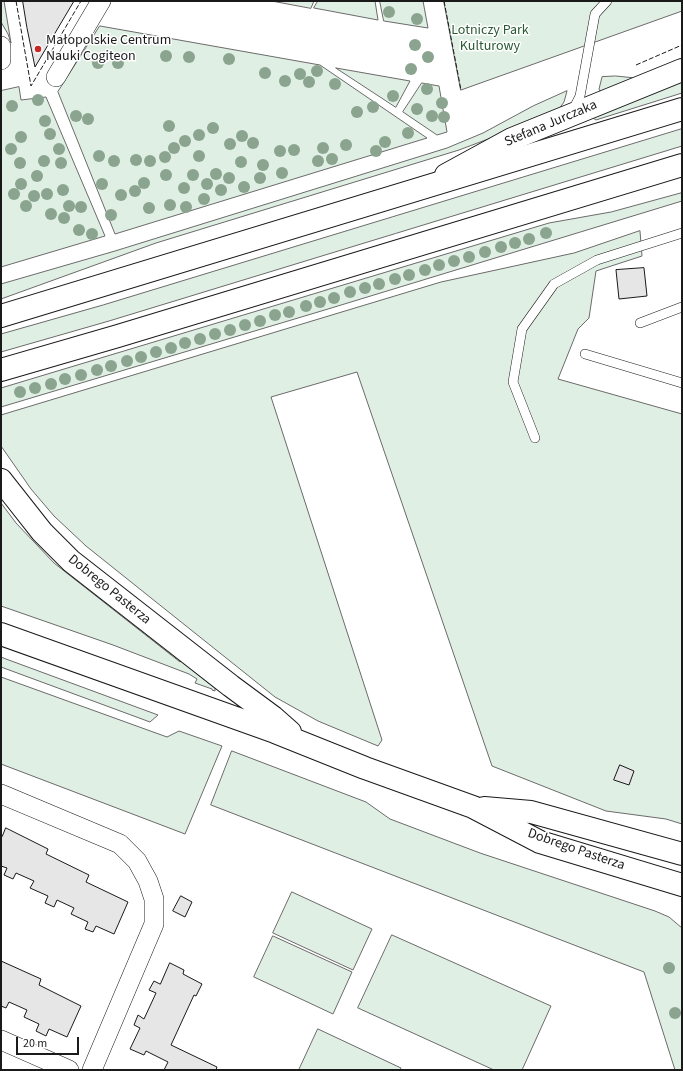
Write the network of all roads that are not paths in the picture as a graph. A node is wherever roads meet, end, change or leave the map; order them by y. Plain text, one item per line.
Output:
1 (101, 1) edge
2 (607, 1) edge
3 (1, 46) edge
4 (1, 60) edge
5 (682, 70) edge
6 (56, 77) dead end
7 (682, 109) edge
8 (569, 116) junction
9 (682, 165) edge
10 (425, 187) junction
11 (682, 233) edge
12 (682, 307) edge
13 (1, 316) edge
14 (640, 323) dead end
15 (585, 354) dead end
16 (1, 370) edge
17 (682, 383) edge
18 (535, 438) dead end
19 (1, 480) edge
20 (1, 634) edge
21 (231, 686) junction
22 (213, 709) junction
23 (303, 743) junction
24 (1, 794) edge
25 (473, 808) junction
26 (682, 854) edge
27 (682, 885) edge
28 (1, 1040) edge
29 (69, 1070) edge
30 (92, 1070) edge

1 - 6 street
2 - 8 lane
3 - 4 street
5 - 8 street, Stefana Jurczaka
7 - 10 street
8 - 10 street, Stefana Jurczaka
9 - 16 street
10 - 13 street
11 - 18 lane
12 - 14 lane
15 - 17 lane
19 - 21 street, Dobrego Pasterza
20 - 22 street, Dobrego Pasterza
21 - 22 street
21 - 23 street, Dobrego Pasterza
22 - 23 street, Dobrego Pasterza
23 - 25 street, Dobrego Pasterza
24 - 30 street
25 - 26 street, Dobrego Pasterza
25 - 27 street, Dobrego Pasterza
28 - 29 street

